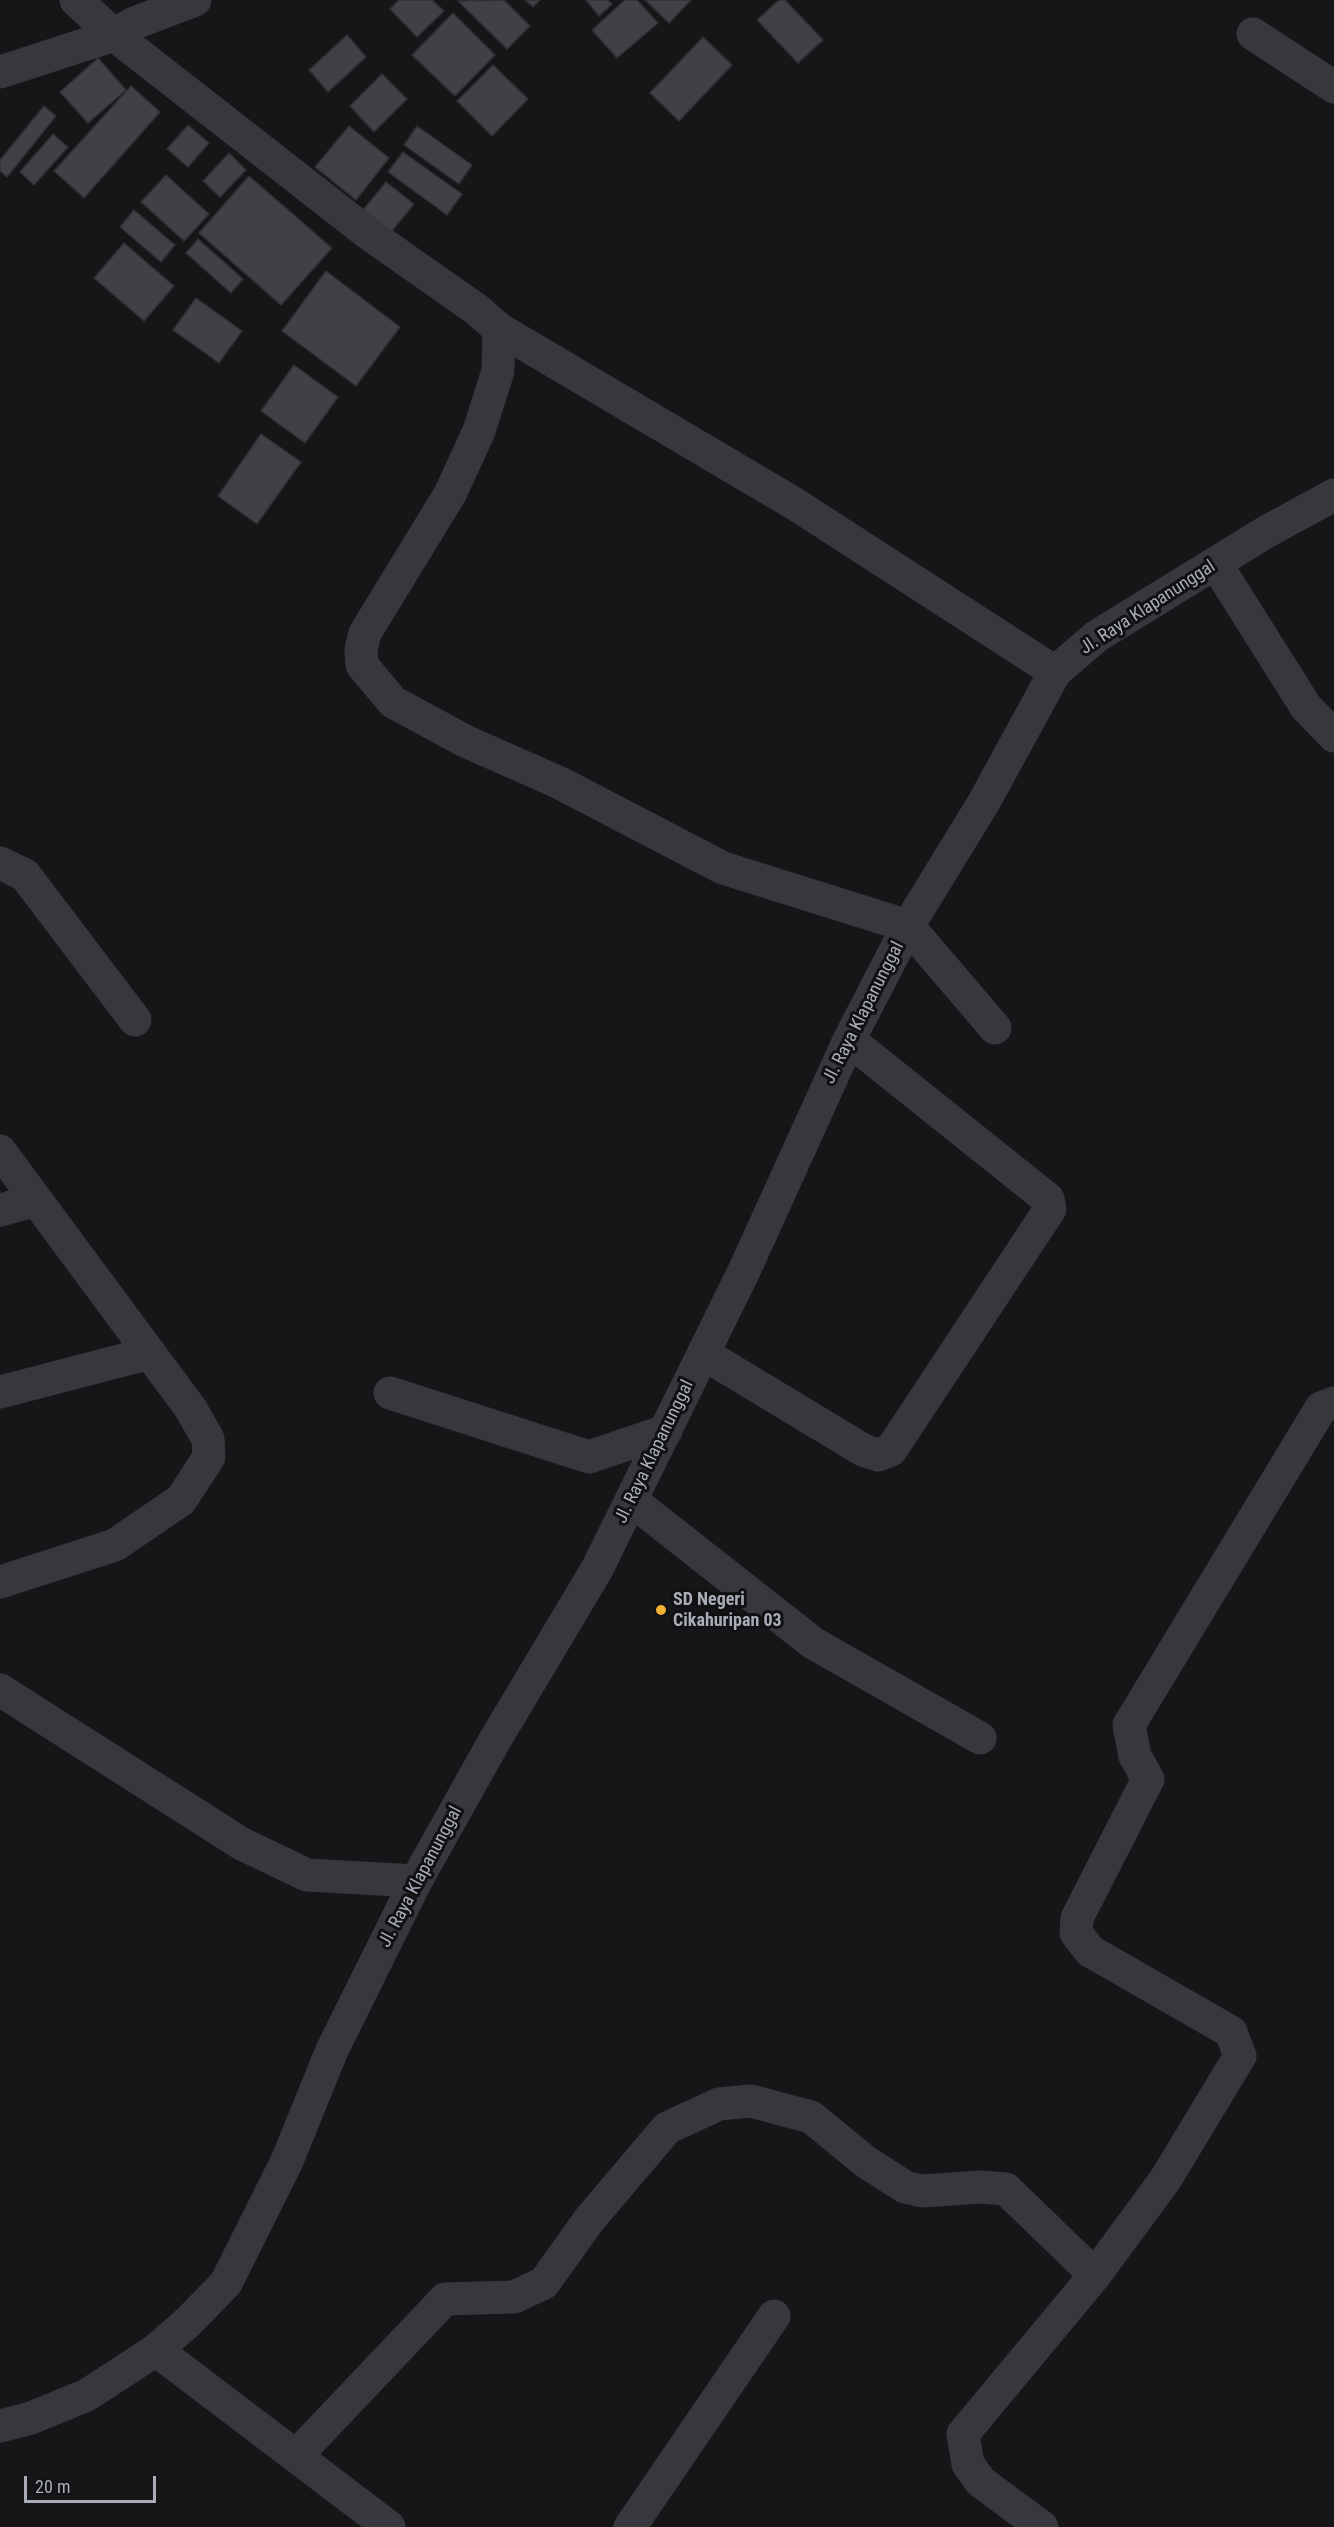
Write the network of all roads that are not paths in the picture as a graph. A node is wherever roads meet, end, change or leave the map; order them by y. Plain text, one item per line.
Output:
1 (76, 0) edge
2 (195, 0) edge
3 (1253, 34) dead end
4 (114, 35) junction
5 (0, 72) edge
6 (1334, 87) edge
7 (499, 329) junction
8 (1334, 495) edge
9 (1216, 564) junction
10 (1055, 672) junction
11 (1334, 736) edge
12 (0, 863) edge
13 (908, 926) junction
14 (135, 1020) dead end
15 (995, 1028) dead end
16 (849, 1040) junction
17 (0, 1151) edge
18 (36, 1200) junction
19 (0, 1210) edge
20 (150, 1353) junction
21 (704, 1354) junction
22 (0, 1392) edge
23 (390, 1393) dead end
24 (1334, 1403) edge
25 (666, 1431) junction
26 (631, 1500) junction
27 (0, 1582) edge
28 (0, 1690) edge
29 (980, 1738) dead end
30 (416, 1881) junction
31 (1095, 2275) junction
32 (774, 2316) dead end
33 (156, 2350) junction
34 (0, 2426) edge
35 (296, 2456) junction
36 (389, 2527) edge
37 (630, 2527) edge
38 (1042, 2527) edge

1 - 4 street
2 - 4 street
3 - 6 street
4 - 5 street
4 - 7 street
7 - 10 street
7 - 13 street
8 - 9 street, Jl. Raya Klapanunggal
9 - 10 street, Jl. Raya Klapanunggal
9 - 11 street
10 - 13 street, Jl. Raya Klapanunggal
12 - 14 street
13 - 15 street
13 - 16 street, Jl. Raya Klapanunggal
16 - 21 street, Jl. Raya Klapanunggal
16 - 21 street
17 - 18 street
18 - 19 street
18 - 20 street
20 - 22 street
20 - 27 street
21 - 25 street, Jl. Raya Klapanunggal
23 - 25 street
24 - 31 street
25 - 26 street, Jl. Raya Klapanunggal
26 - 29 street
26 - 30 street, Jl. Raya Klapanunggal
28 - 30 street
30 - 33 street, Jl. Raya Klapanunggal
31 - 35 street
31 - 38 street
32 - 37 street
33 - 34 street, Jl. Raya Klapanunggal
33 - 35 street
35 - 36 street

